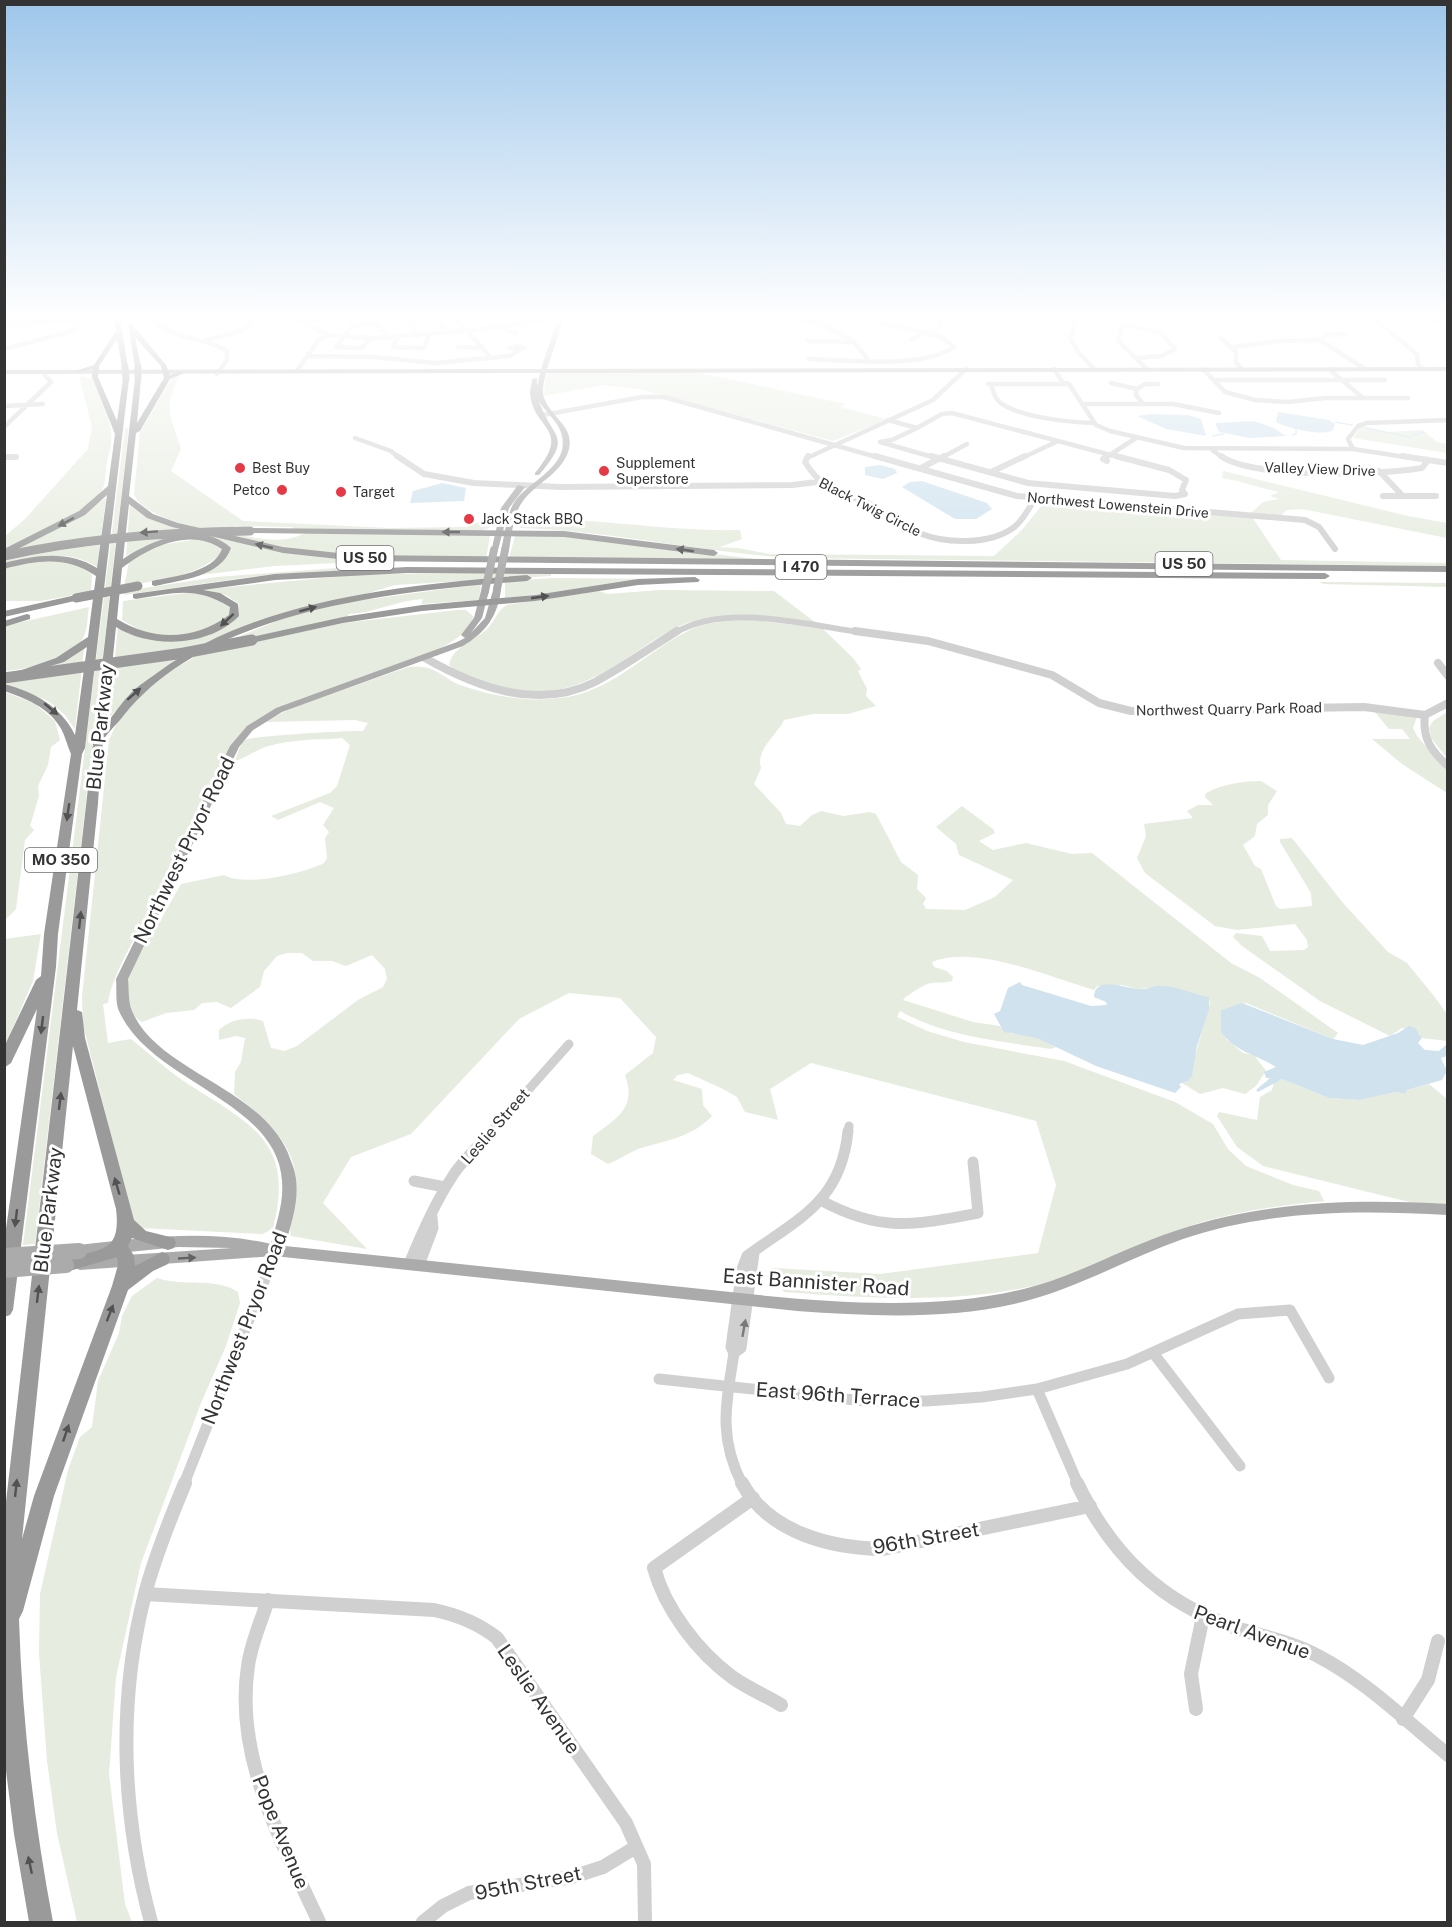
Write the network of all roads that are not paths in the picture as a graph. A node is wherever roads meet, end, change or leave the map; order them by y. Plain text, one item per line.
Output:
1 (22, 408) edge
2 (109, 408) edge
3 (122, 408) edge
4 (135, 408) edge
5 (148, 408) edge
6 (539, 408) edge
7 (547, 408) edge
8 (581, 408) edge
9 (704, 408) edge
10 (915, 408) edge
11 (1015, 408) edge
12 (1084, 408) edge
13 (1201, 408) edge
14 (1220, 412) dead end
15 (552, 413) junction
16 (543, 415) junction
17 (888, 420) junction
18 (1439, 420) junction
19 (1448, 420) edge
20 (1094, 423) junction
21 (4, 427) edge
22 (1448, 427) edge
23 (917, 428) junction
24 (118, 432) junction
25 (355, 438) dead end
26 (1136, 438) junction
27 (132, 439) junction
28 (1056, 442) junction
29 (834, 444) junction
30 (968, 444) dead end
31 (1211, 449) junction
32 (1353, 449) junction
33 (1107, 454) junction
34 (4, 457) edge
35 (16, 457) dead end
36 (940, 458) junction
37 (1428, 460) junction
38 (1107, 462) dead end
39 (1448, 463) edge
40 (921, 468) junction
41 (1379, 471) junction
42 (991, 472) junction
43 (1068, 479) dead end
44 (818, 482) junction
45 (522, 485) junction
46 (534, 486) junction
47 (112, 487) junction
48 (1066, 487) junction
49 (1401, 494) junction
50 (1383, 496) dead end
51 (1436, 496) dead end
52 (125, 497) junction
53 (1035, 499) junction
54 (510, 528) junction
55 (498, 533) junction
56 (1335, 549) dead end
57 (4, 554) edge
58 (806, 561) junction
59 (4, 566) edge
60 (118, 567) junction
61 (1448, 570) edge
62 (100, 574) junction
63 (1112, 574) junction
64 (1448, 577) edge
65 (808, 578) junction
66 (155, 588) junction
67 (56, 602) junction
68 (76, 602) junction
69 (496, 602) junction
70 (482, 603) junction
71 (4, 604) edge
72 (4, 614) edge
73 (357, 618) junction
74 (478, 618) junction
75 (111, 620) junction
76 (4, 623) edge
77 (92, 639) junction
78 (425, 658) junction
79 (1438, 663) dead end
80 (4, 674) edge
81 (1448, 676) edge
82 (4, 678) edge
83 (4, 687) edge
84 (1448, 704) edge
85 (1425, 715) junction
86 (99, 741) junction
87 (76, 754) junction
88 (1448, 766) edge
89 (49, 967) junction
90 (74, 978) junction
91 (569, 1044) dead end
92 (4, 1063) edge
93 (849, 1126) dead end
94 (973, 1162) dead end
95 (414, 1181) dead end
96 (445, 1187) junction
97 (822, 1201) junction
98 (1448, 1210) edge
99 (127, 1224) junction
100 (165, 1251) junction
101 (276, 1251) junction
102 (123, 1254) junction
103 (4, 1256) edge
104 (66, 1265) joint
105 (414, 1265) junction
106 (4, 1270) edge
107 (121, 1286) junction
108 (743, 1299) junction
109 (4, 1310) edge
110 (1155, 1354) junction
111 (1329, 1378) dead end
112 (659, 1379) dead end
113 (729, 1388) junction
114 (1037, 1389) junction
115 (1240, 1466) dead end
116 (753, 1498) junction
117 (1090, 1506) junction
118 (145, 1594) junction
119 (268, 1600) junction
120 (1203, 1616) junction
121 (7, 1630) junction
122 (1438, 1641) dead end
123 (781, 1705) dead end
124 (1196, 1709) dead end
125 (1402, 1719) junction
126 (1448, 1755) edge
127 (636, 1847) junction
128 (41, 1923) edge
129 (151, 1923) edge
130 (319, 1923) edge
131 (423, 1923) edge
132 (645, 1923) edge

1 - 21 street
2 - 24 highway
3 - 24 highway, Blue Parkway, bridge
4 - 27 highway, Blue Parkway, bridge
5 - 27 highway
6 - 16 main road, Northwest Pryor Road
7 - 15 main road, Northwest Pryor Road
8 - 15 street, Northwest Lowenstein Drive
9 - 29 street, Northwest Lowenstein Drive
10 - 17 street
11 - 20 street
12 - 20 street
13 - 14 street
15 - 16 street, Northwest Lowenstein Drive
15 - 46 main road, Northwest Pryor Road
16 - 45 main road, Northwest Pryor Road
17 - 23 street
17 - 29 street
18 - 19 street
18 - 22 street
18 - 32 street
20 - 26 street
23 - 28 street
23 - 36 street
24 - 47 highway, Blue Parkway
25 - 45 street
26 - 31 street
26 - 33 street
27 - 52 highway, Blue Parkway
28 - 33 street
28 - 42 street
29 - 40 street, Northwest Lowenstein Drive
29 - 44 street, Black Twig Circle
30 - 36 street
31 - 32 street
31 - 41 street, Valley View Drive
32 - 37 street
33 - 38 street
33 - 48 street
34 - 35 street
36 - 40 street
36 - 42 street
37 - 39 street
37 - 41 street, Valley View Drive
40 - 53 street, Northwest Lowenstein Drive
41 - 49 street
42 - 48 street
43 - 48 street
44 - 46 street
44 - 53 street, Black Twig Circle
45 - 46 street
45 - 55 main road, Northwest Pryor Road
46 - 54 main road, Northwest Pryor Road
47 -> 57 highway
47 - 62 highway, Blue Parkway
49 - 50 street
49 - 51 street
58 -> 52 highway, US 50
52 - 60 highway, Blue Parkway / MO 350
53 - 56 street, Northwest Lowenstein Drive
54 - 55 highway
58 -> 54 highway
54 - 69 main road, Northwest Pryor Road, bridge
55 -> 57 highway, bridge
55 - 70 main road, Northwest Pryor Road, bridge
58 - 61 highway, US 50
59 - 62 highway
60 - 66 highway
60 - 75 highway, Blue Parkway / MO 350
61 - 66 highway, I 470
62 - 77 highway, Blue Parkway
63 - 64 highway, I 470
63 - 65 highway
63 - 66 highway, I 470
69 -> 65 highway
86 -> 65 highway
66 - 68 highway, I 470
66 -> 75 highway
67 - 68 highway, I 470
67 - 71 highway
67 - 72 highway, I 470
68 - 76 highway, I 470
69 - 70 highway
69 - 78 main road, Northwest Pryor Road
70 - 73 highway
70 - 74 main road, Northwest Pryor Road
73 - 74 highway
73 - 82 highway, bridge
74 - 78 main road, Northwest Pryor Road
75 - 86 highway, Blue Parkway / MO 350
77 - 80 highway
77 - 87 highway, Blue Parkway / MO 350
78 - 85 street, Northwest Quarry Park Road
78 - 101 main road, Northwest Pryor Road
79 - 81 street
83 -> 87 highway
84 - 85 street
85 - 88 street
90 -> 86 highway, Blue Parkway / MO 350
87 -> 89 highway, Blue Parkway / MO 350
89 - 92 highway
89 -> 109 highway, Blue Parkway / MO 350
99 -> 90 highway
121 -> 90 highway, Blue Parkway / MO 350
91 - 96 street, Leslie Street
93 - 97 street
94 - 97 street
95 - 96 street
96 - 105 street, Leslie Street
97 - 108 street, 96th Street
98 - 108 main road, East Bannister Road
99 - 100 highway
99 - 102 highway
100 - 101 main road, East Bannister Road
100 - 102 main road, East Bannister Road
100 - 107 highway
101 - 105 main road, East Bannister Road
101 - 118 street, Northwest Pryor Road
102 - 103 main road, East Bannister Road, bridge
102 - 104 highway
102 - 107 highway
104 - 106 main road, bridge
105 - 108 main road, East Bannister Road
121 -> 107 highway
108 - 113 street, 96th Street
110 - 111 street, East 96th Terrace
110 - 114 street, East 96th Terrace
110 - 115 street
112 - 113 street, East 96th Terrace
113 - 114 street, East 96th Terrace
113 - 116 street, 96th Street
114 - 117 street, Pearl Avenue
116 - 117 street, 96th Street
116 - 123 street
117 - 120 street, Pearl Avenue
118 - 119 street, Leslie Avenue
118 - 129 street, Northwest Pryor Road
119 - 127 street, Leslie Avenue
119 - 130 street, Pope Avenue
120 - 124 street
120 - 125 street, Pearl Avenue
128 -> 121 highway, Blue Parkway / MO 350
122 - 125 street
125 - 126 street, Pearl Avenue
127 - 131 street, 95th Street
127 - 132 street, Leslie Avenue

